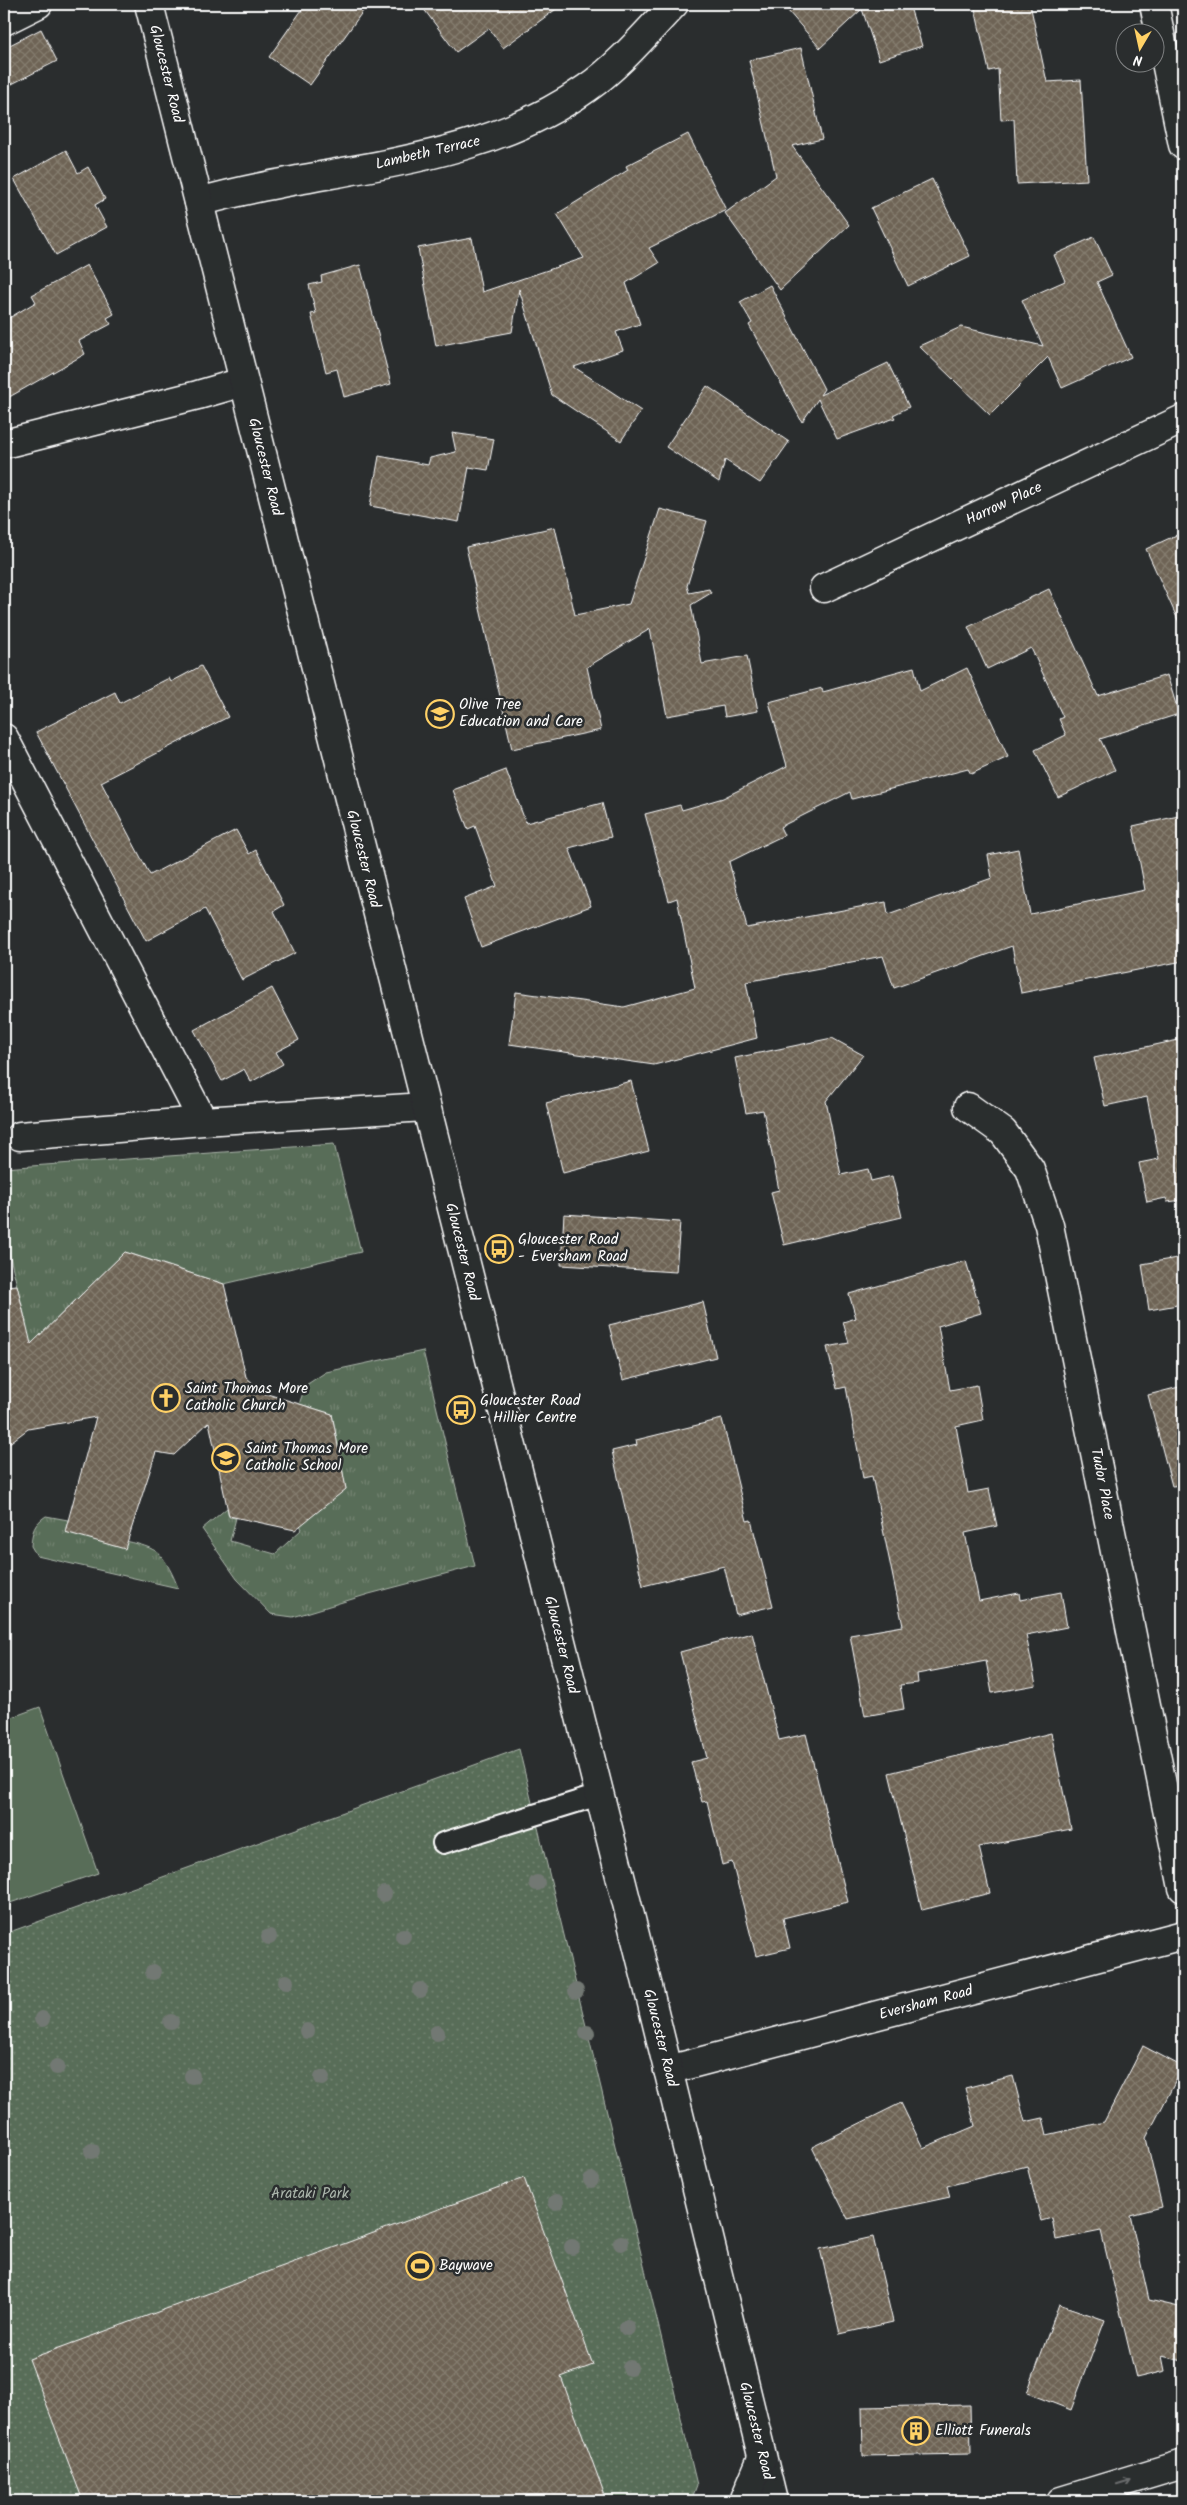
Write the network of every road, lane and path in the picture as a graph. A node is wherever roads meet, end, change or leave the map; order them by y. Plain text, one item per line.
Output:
1 (38, 4) edge
2 (149, 4) edge
3 (674, 4) edge
4 (1154, 4) edge
5 (4, 21) edge
6 (1183, 145) edge
7 (199, 202) junction
8 (243, 382) junction
9 (1183, 419) edge
10 (4, 444) edge
11 (824, 588) dead end
12 (4, 738) edge
13 (425, 1107) junction
14 (968, 1107) dead end
15 (203, 1120) junction
16 (20, 1136) dead end
17 (600, 1795) junction
18 (443, 1843) dead end
19 (1183, 1888) edge
20 (1183, 1936) edge
21 (668, 2070) junction
22 (762, 2458) junction
23 (1183, 2464) edge
24 (744, 2501) edge
25 (773, 2501) edge
26 (1061, 2501) edge

1 - 5 street
2 - 7 street, Gloucester Road
3 - 7 street, Lambeth Terrace
4 - 6 street
7 - 8 street, Gloucester Road
8 - 10 street
8 - 13 street, Gloucester Road
9 - 11 street, Harrow Place
12 - 15 street
13 - 15 street
13 - 17 street, Gloucester Road
14 - 19 street, Tudor Place
15 - 16 street
17 - 18 lane
17 - 21 street, Gloucester Road
20 - 21 street, Eversham Road
21 - 22 street, Gloucester Road
22 - 24 street
22 - 25 street, Gloucester Road
26 -> 23 street

